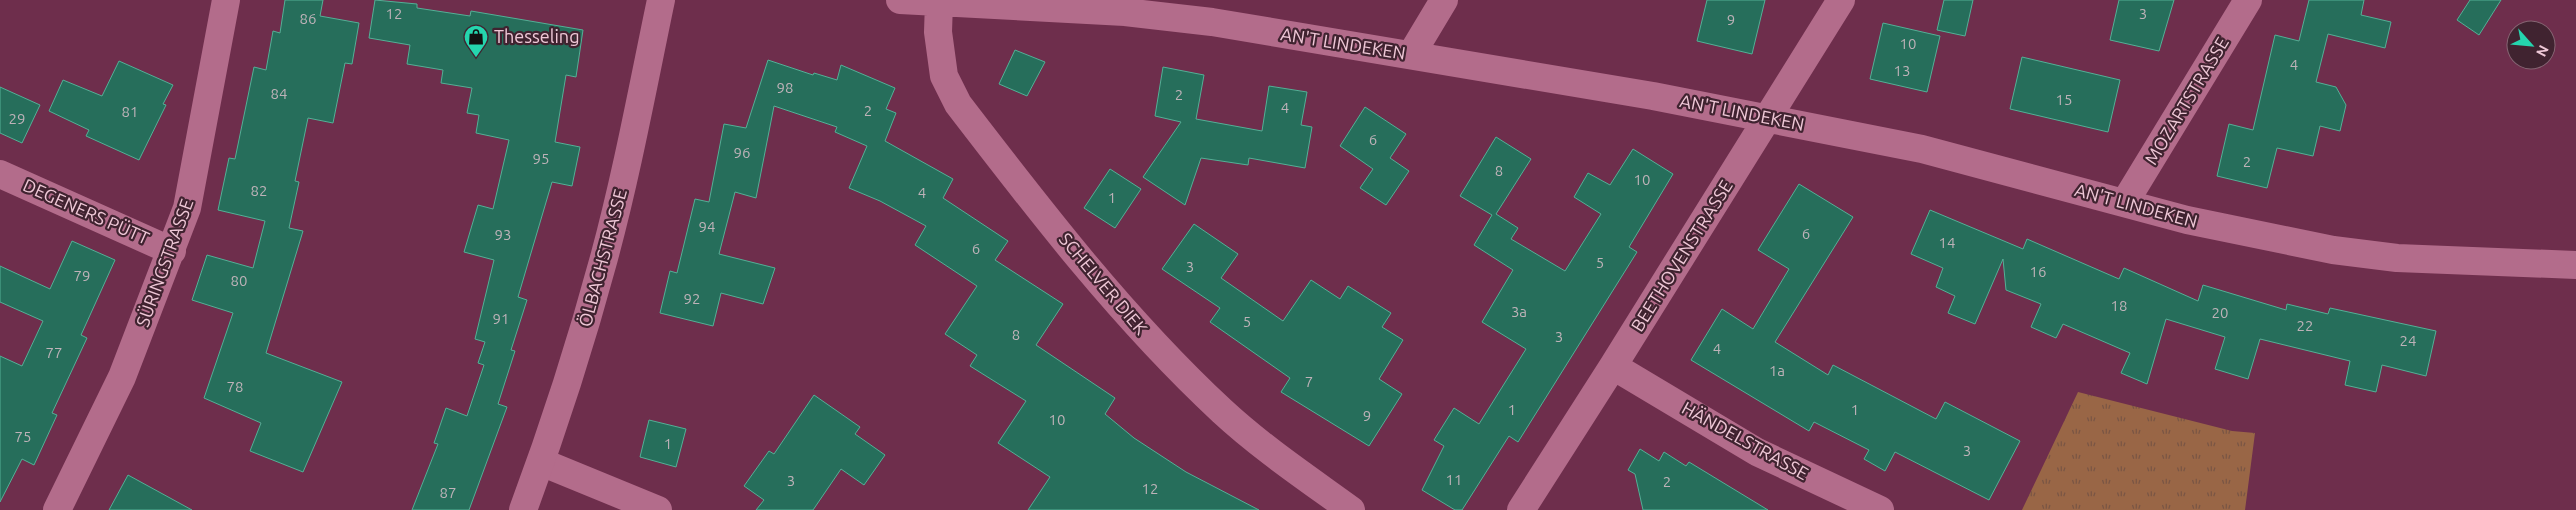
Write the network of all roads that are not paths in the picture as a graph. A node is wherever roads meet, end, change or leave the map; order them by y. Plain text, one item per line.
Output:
1 (226, 0) edge
2 (661, 0) edge
3 (900, 0) edge
4 (1444, 0) edge
5 (1840, 0) edge
6 (2248, 0) edge
7 (938, 2) junction
8 (1038, 3) edge
9 (1411, 55) junction
10 (1767, 118) junction
11 (0, 174) edge
12 (2126, 202) junction
13 (172, 251) junction
14 (2576, 265) edge
15 (1613, 366) junction
16 (541, 462) junction
17 (57, 510) edge
18 (523, 510) edge
19 (658, 510) edge
20 (1351, 510) edge
21 (1521, 510) edge
22 (1880, 510) edge

1 - 13 street, SÜRINGSTRASSE
2 - 16 street, ÖLBACHSTRASSE
3 - 7 street, AN'T LINDEKEN
4 - 9 street
5 - 10 street, BEETHOVENSTRASSE
6 - 12 street, MOZARTSTRASSE
7 - 8 street, AN'T LINDEKEN
7 - 20 street, SCHELVER DIEK
8 - 9 street, AN'T LINDEKEN
9 - 10 street, AN'T LINDEKEN
10 - 12 street, AN'T LINDEKEN
10 - 15 street, BEETHOVENSTRASSE
11 - 13 street, DEGENERS PÜTT
12 - 14 street, AN'T LINDEKEN
13 - 17 street, SÜRINGSTRASSE
15 - 21 street, BEETHOVENSTRASSE
15 - 22 street, HÄNDELSTRASSE
16 - 18 street, ÖLBACHSTRASSE
16 - 19 street

